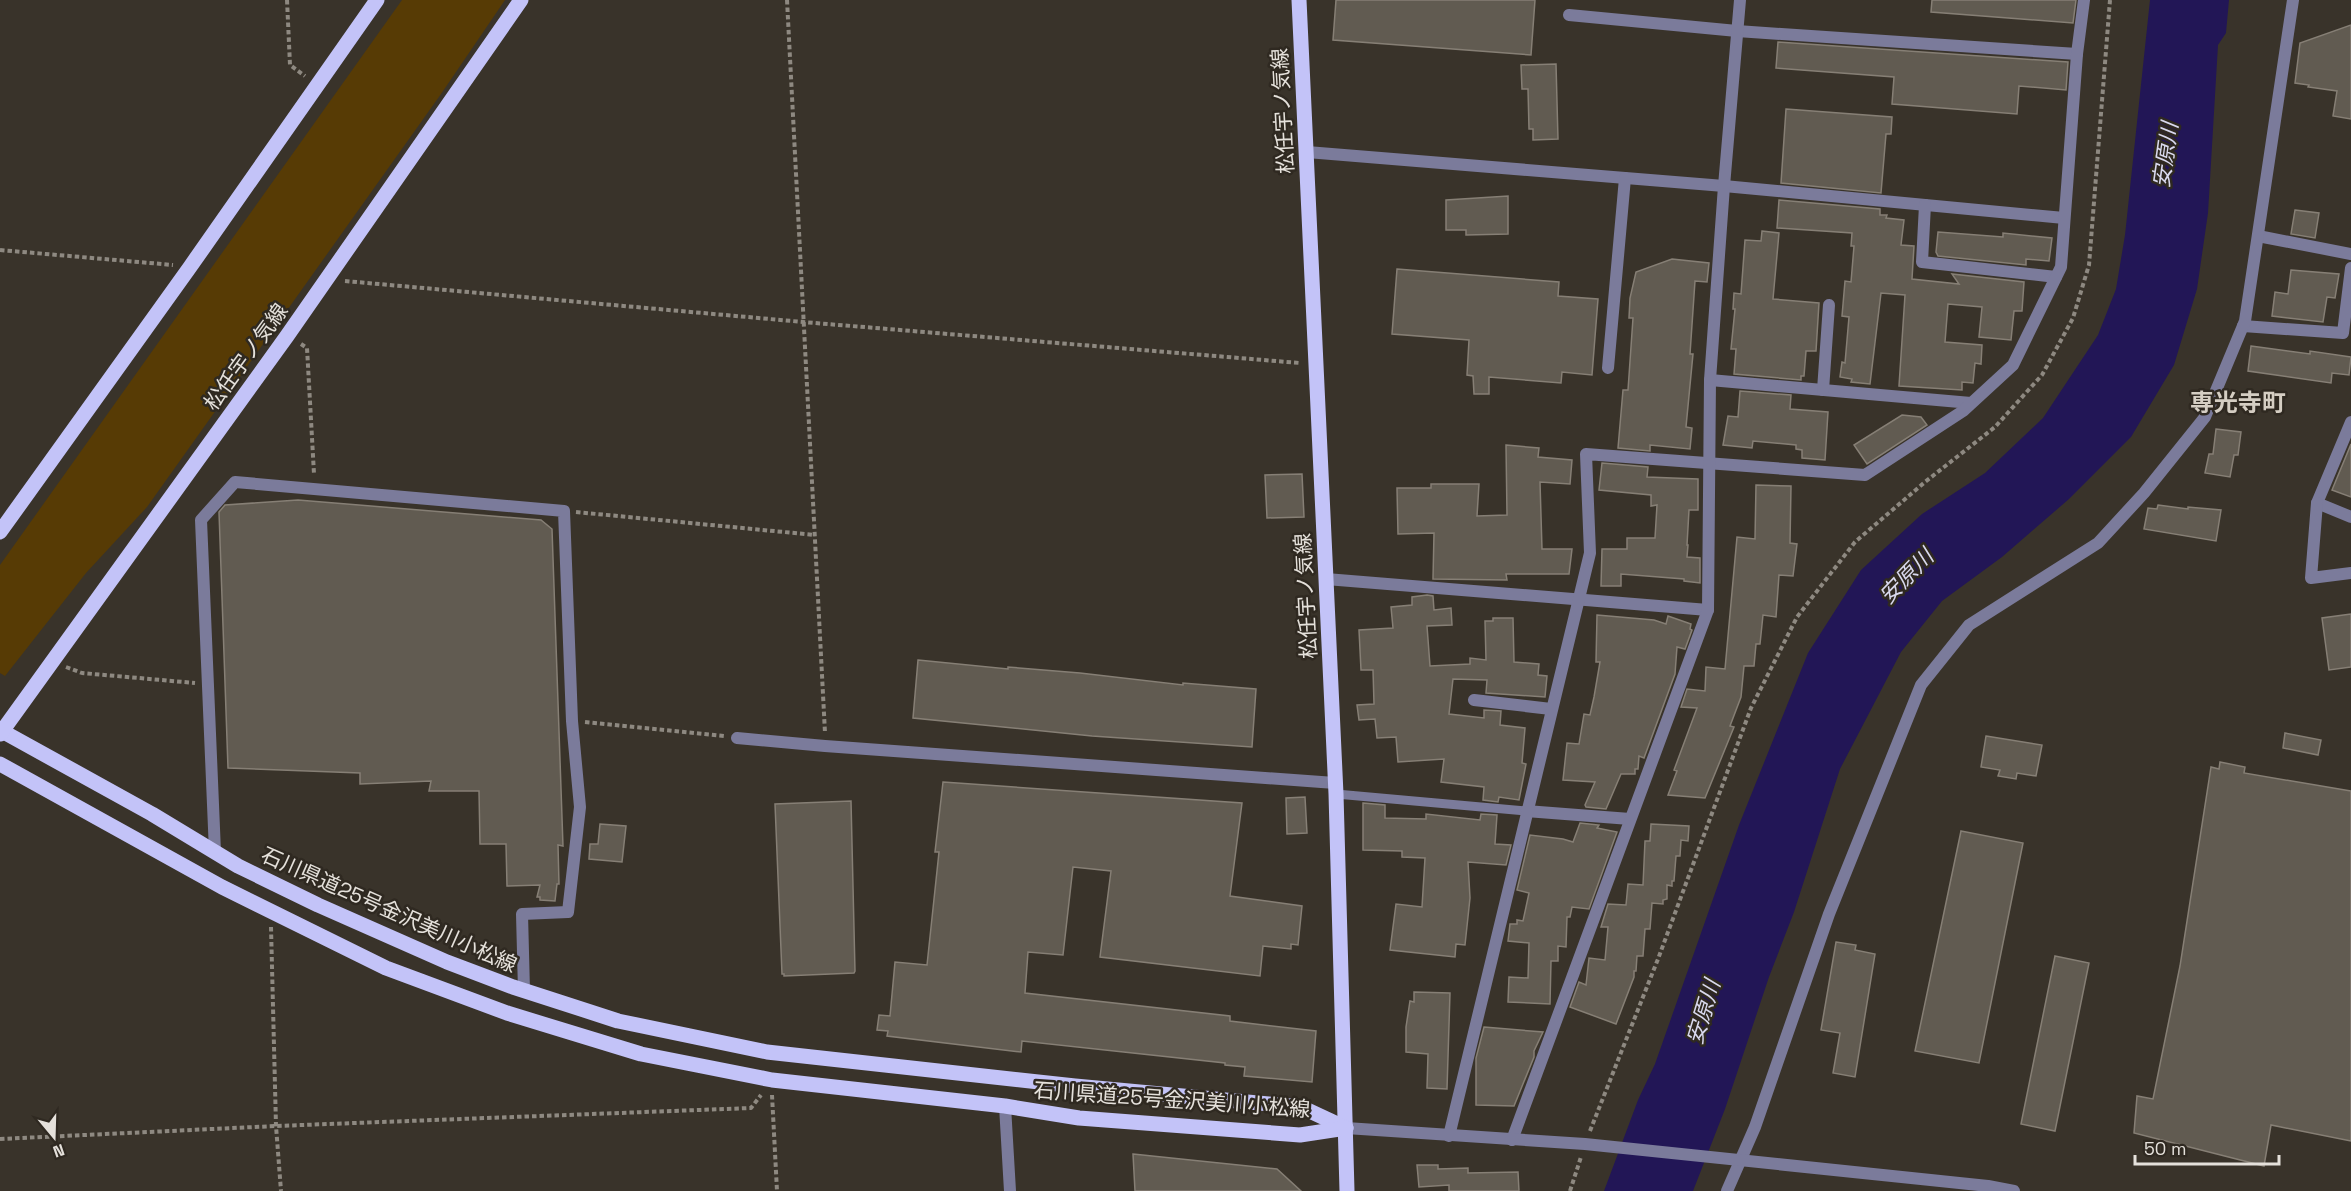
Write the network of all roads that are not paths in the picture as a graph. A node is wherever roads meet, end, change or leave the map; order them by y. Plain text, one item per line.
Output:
1 (377, 0) edge
2 (521, 0) edge
3 (1299, 0) edge
4 (1740, 0) edge
5 (2084, 0) edge
6 (2294, 0) edge
7 (1569, 15) dead end
8 (1737, 31) junction
9 (2077, 54) junction
10 (1307, 152) junction
11 (1624, 178) junction
12 (1724, 186) junction
13 (1925, 205) junction
14 (2064, 218) junction
15 (2258, 236) junction
16 (2351, 254) edge
17 (2351, 268) edge
18 (2056, 277) junction
19 (1829, 305) dead end
20 (2243, 326) junction
21 (1608, 368) dead end
22 (1710, 380) junction
23 (1823, 390) junction
24 (1971, 404) junction
25 (2351, 422) edge
26 (1710, 462) junction
27 (2317, 503) junction
28 (2351, 517) edge
29 (0, 532) edge
30 (2351, 573) edge
31 (1326, 579) junction
32 (1578, 599) junction
33 (1708, 610) junction
34 (1474, 700) dead end
35 (1551, 709) junction
36 (0, 732) edge
37 (737, 738) road end
38 (0, 764) edge
39 (1335, 788) junction
40 (1526, 811) junction
41 (1630, 819) junction
42 (215, 852) junction
43 (524, 991) junction
44 (1005, 1106) junction
45 (1346, 1128) junction
46 (1449, 1136) junction
47 (1512, 1140) junction
48 (1738, 1161) junction
49 (1010, 1191) edge
50 (1347, 1191) edge
51 (1727, 1191) edge
52 (2014, 1191) edge

1 - 29 main road
2 - 36 main road, 松任宇ノ気線
3 - 10 main road, 松任宇ノ気線
4 - 8 street
5 - 9 street
6 - 15 street
7 - 8 street
8 - 9 street
8 - 12 street
9 - 14 street
10 - 11 street
10 - 31 main road, 松任宇ノ気線
11 - 12 street
11 - 21 street
12 - 13 street
12 - 22 street
13 - 14 street
13 - 18 street
14 - 18 street
15 - 16 street
15 - 20 street
17 - 20 street
18 - 24 street
19 - 23 street
20 - 48 street
22 - 23 street
22 - 26 street
23 - 24 street
24 - 26 street
25 - 27 street
26 - 32 street
26 - 33 street
27 - 28 street
27 - 30 street
31 - 32 street
31 - 39 main road, 松任宇ノ気線
32 - 33 street
32 - 35 street
33 - 41 street
34 - 35 street
35 - 40 street
36 - 42 main road, 石川県道25号金沢美川小松線
37 - 39 street
38 - 44 main road, 石川県道25号金沢美川小松線
39 - 40 lane
39 - 45 main road, 松任宇ノ気線
40 - 41 street
40 - 46 street
41 - 47 street
42 - 43 main road, 石川県道25号金沢美川小松線
42 - 43 street
43 - 45 main road, 石川県道25号金沢美川小松線
44 - 45 main road, 石川県道25号金沢美川小松線
44 - 49 street
45 - 46 street
45 - 50 main road, 松任宇ノ気線
46 - 47 street
47 - 48 street
48 - 51 street
48 - 52 street

